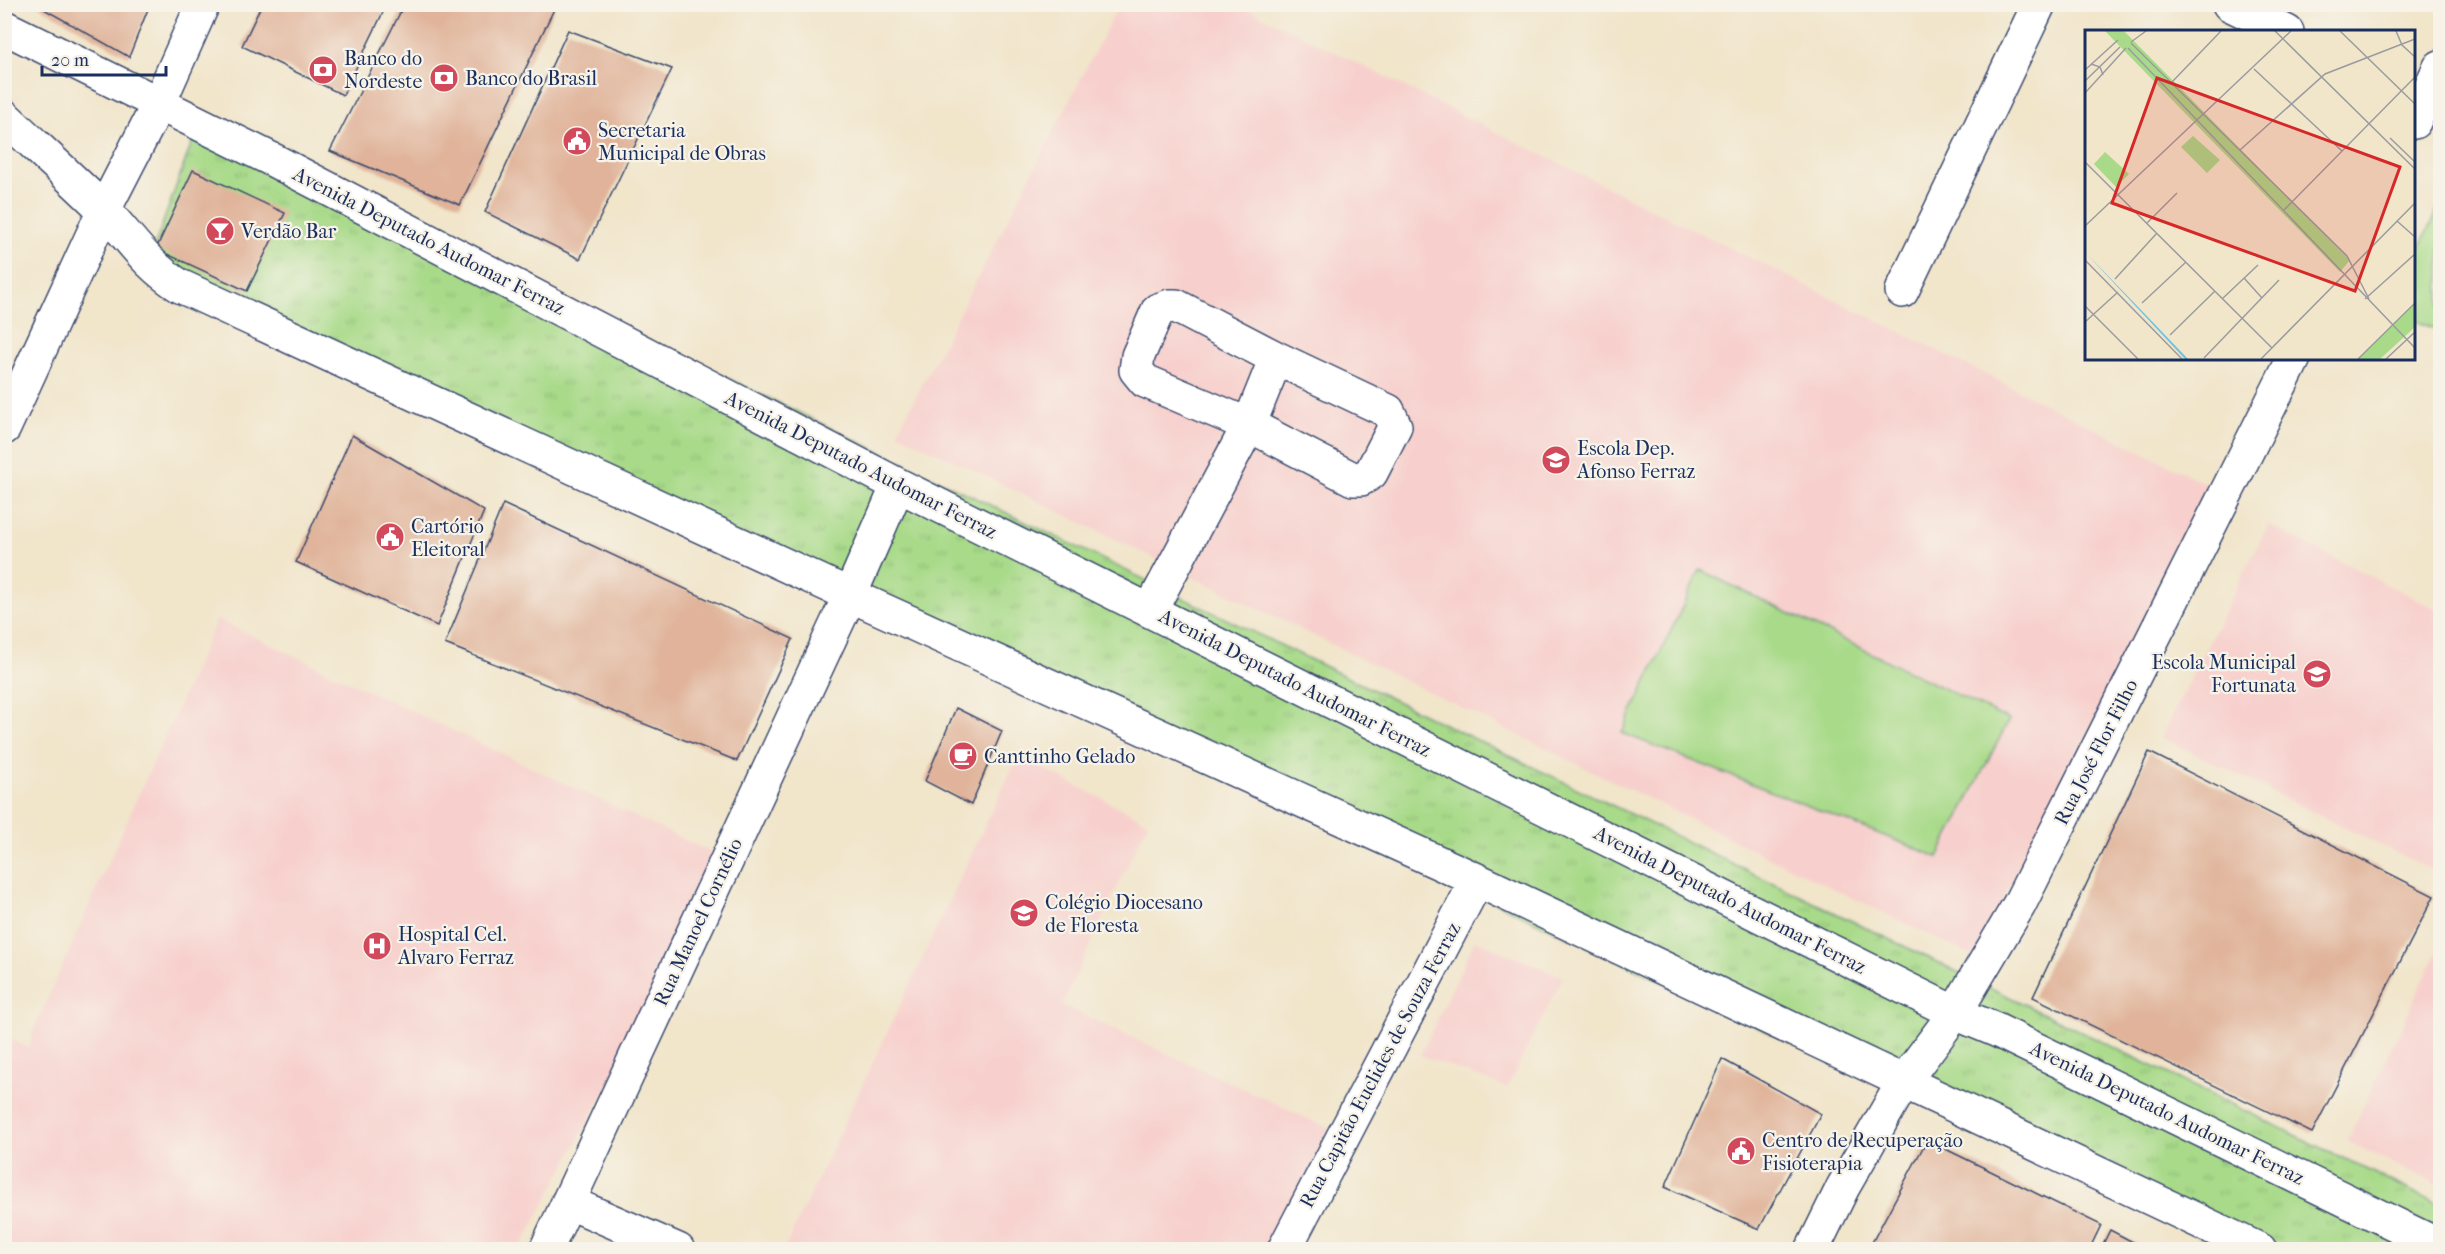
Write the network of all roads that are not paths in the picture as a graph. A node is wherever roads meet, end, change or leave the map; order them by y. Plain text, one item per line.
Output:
1 (203, 4) edge
2 (2039, 4) edge
3 (2229, 4) edge
4 (4, 27) edge
5 (2284, 30) edge
6 (158, 105) junction
7 (4, 116) edge
8 (104, 210) junction
9 (1902, 291) dead end
10 (1276, 358) junction
11 (2293, 360) edge
12 (1249, 425) junction
13 (4, 428) edge
14 (898, 485) junction
15 (850, 595) junction
16 (1150, 610) junction
17 (1477, 880) junction
18 (1955, 1013) junction
19 (1904, 1081) junction
20 (568, 1202) junction
21 (2440, 1246) edge
22 (546, 1250) edge
23 (678, 1250) edge
24 (1284, 1250) edge
25 (1812, 1250) edge
26 (2260, 1250) edge

1 - 6 street
2 - 9 street
3 - 5 street
4 - 6 street, Avenida Deputado Audomar Ferraz
6 - 8 street
6 - 14 street, Avenida Deputado Audomar Ferraz
7 - 8 street
8 - 13 street
8 - 15 street
10 - 12 street
10 - 12 street
10 - 12 street
11 - 18 street, Rua José Flor Filho
12 - 16 street
14 - 15 street, Rua Manoel Cornélio
14 - 16 street, Avenida Deputado Audomar Ferraz
15 - 17 street
15 - 20 street, Rua Manoel Cornélio
16 - 18 street, Avenida Deputado Audomar Ferraz
17 - 19 street
17 - 24 street, Rua Capitão Euclides de Souza Ferraz
18 - 19 street, Rua José Flor Filho
18 - 21 street, Avenida Deputado Audomar Ferraz
19 - 25 street, Rua José Flor Filho
19 - 26 street
20 - 22 street, Rua Manoel Cornélio
20 - 23 street

